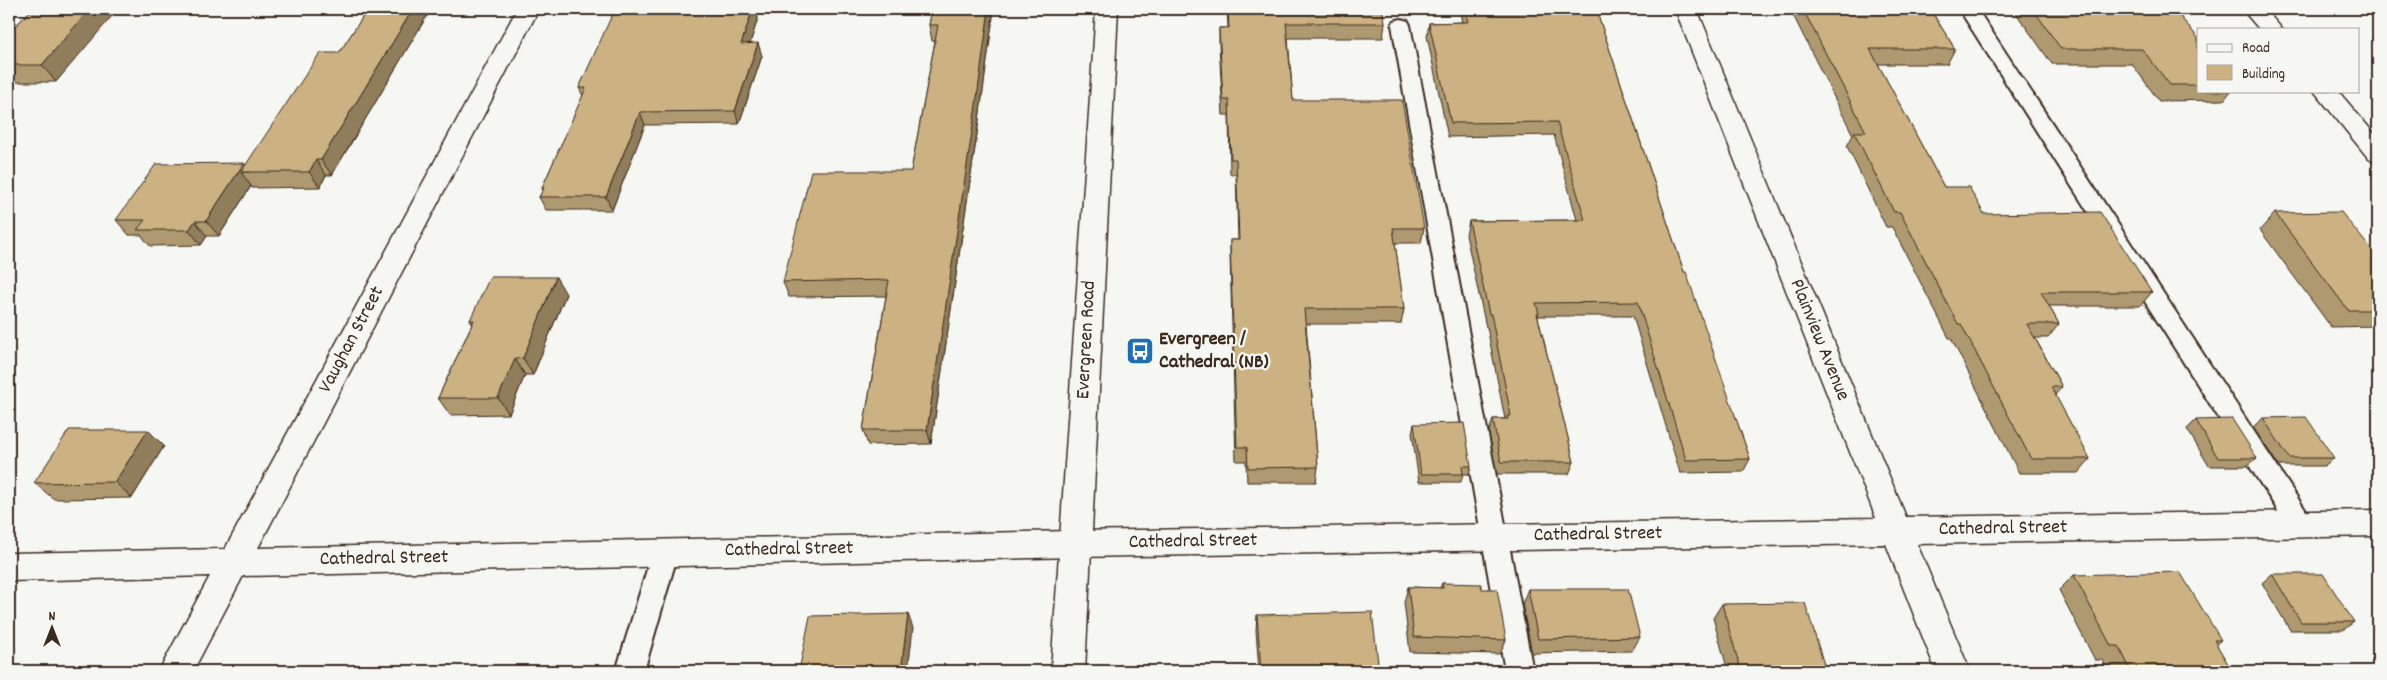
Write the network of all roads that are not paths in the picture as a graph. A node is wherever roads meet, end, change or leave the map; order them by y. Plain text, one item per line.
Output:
1 (528, 9) edge
2 (1107, 9) edge
3 (1686, 9) edge
4 (1968, 9) edge
5 (2253, 9) edge
6 (1401, 25) dead end
7 (2270, 28) edge
8 (2325, 92) edge
9 (2378, 154) edge
10 (2302, 524) junction
11 (2378, 524) edge
12 (1896, 530) junction
13 (1495, 537) junction
14 (1075, 544) junction
15 (665, 553) junction
16 (233, 562) junction
17 (9, 567) edge
18 (176, 671) edge
19 (630, 671) edge
20 (1068, 671) edge
21 (1519, 671) edge
22 (1953, 671) edge

1 - 16 street, Vaughan Street
2 - 14 street, Evergreen Road
3 - 12 street, Plainview Avenue
4 - 10 lane
5 - 7 street
6 - 13 lane
8 - 9 street
10 - 11 street, Cathedral Street
10 - 12 street, Cathedral Street
12 - 13 street, Cathedral Street
12 - 22 street, Plainview Avenue
13 - 14 street, Cathedral Street
13 - 21 lane
14 - 15 street, Cathedral Street
14 - 20 street, Evergreen Road
15 - 16 street, Cathedral Street
15 - 19 lane
16 - 17 street, Cathedral Street
16 - 18 street, Vaughan Street

